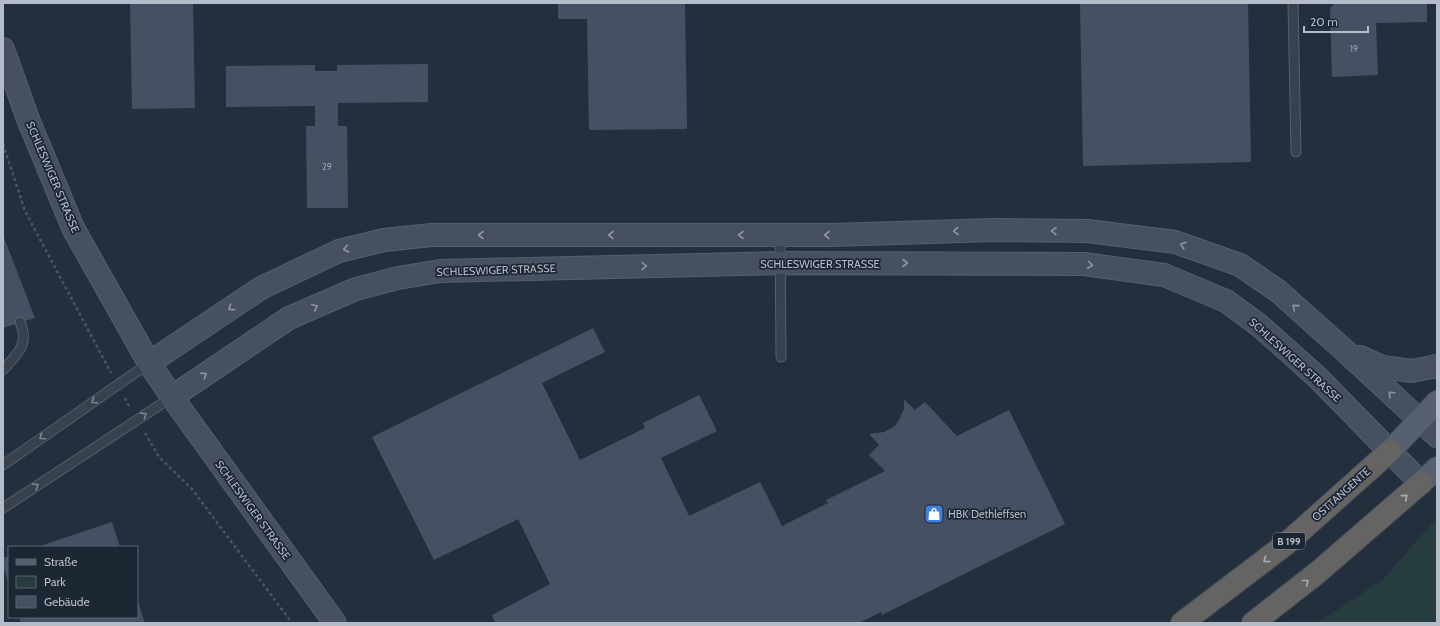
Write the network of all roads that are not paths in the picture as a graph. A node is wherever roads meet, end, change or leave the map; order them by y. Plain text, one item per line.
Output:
1 (1293, 3) edge
2 (3, 49) edge
3 (1296, 152) dead end
4 (780, 235) junction
5 (782, 263) junction
6 (20, 322) dead end
7 (1344, 350) junction
8 (781, 357) dead end
9 (149, 363) junction
10 (1437, 366) edge
11 (3, 370) edge
12 (172, 397) junction
13 (1437, 402) edge
14 (1420, 421) junction
15 (1437, 436) edge
16 (1390, 451) junction
17 (18, 454) junction
18 (3, 457) edge
19 (3, 465) edge
20 (1437, 468) edge
21 (1421, 483) junction
22 (3, 508) edge
23 (335, 623) edge
24 (1182, 623) edge
25 (1253, 623) edge

1 - 3 lane
2 - 9 main road, SCHLESWIGER STRASSE
4 - 5 lane
7 -> 4 main road
4 -> 9 main road
5 - 8 lane
12 -> 5 main road, SCHLESWIGER STRASSE
5 -> 16 main road, SCHLESWIGER STRASSE
6 - 11 lane
7 - 10 main road
14 -> 7 main road
9 - 12 main road, SCHLESWIGER STRASSE
9 -> 17 lane
22 -> 12 lane
12 - 23 main road, SCHLESWIGER STRASSE
13 - 14 main road, OSTTANGENTE / B 199
14 - 15 main road
14 - 16 main road, OSTTANGENTE / B 199
16 - 21 main road, SCHLESWIGER STRASSE
16 -> 24 highway, OSTTANGENTE / B 199
17 - 18 lane
17 - 19 lane
20 - 21 main road
25 -> 21 highway

